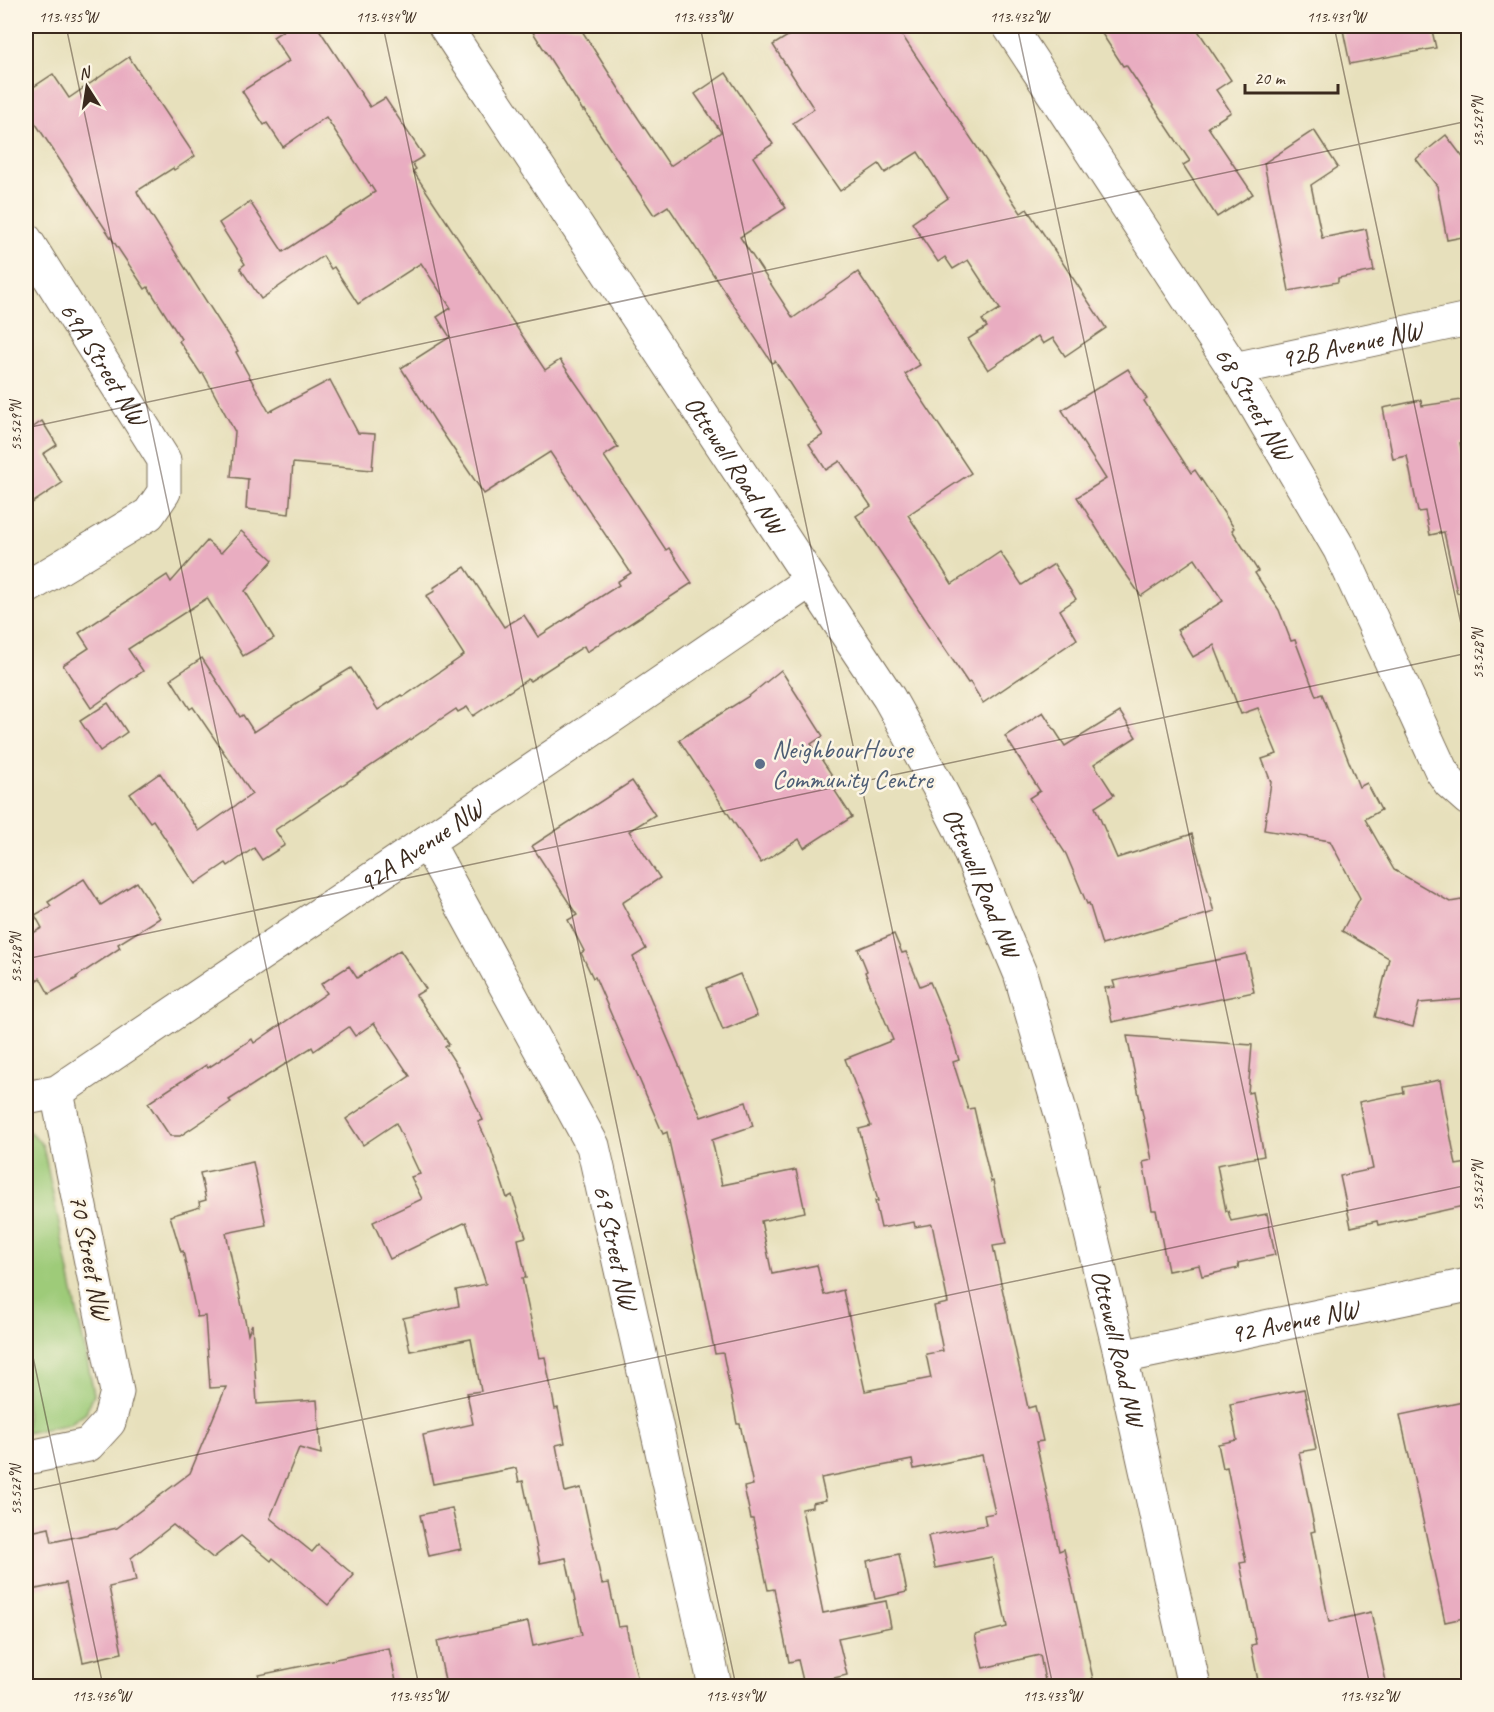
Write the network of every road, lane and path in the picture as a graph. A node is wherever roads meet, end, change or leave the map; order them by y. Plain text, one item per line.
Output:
1 (445, 26) edge
2 (1009, 26) edge
3 (26, 240) edge
4 (1468, 319) edge
5 (1234, 369) junction
6 (811, 580) junction
7 (26, 588) edge
8 (1468, 799) edge
9 (427, 842) junction
10 (41, 1095) edge
11 (1468, 1285) edge
12 (1121, 1358) junction
13 (26, 1458) edge
14 (715, 1686) edge
15 (1194, 1686) edge

1 - 6 street, Ottewell Road NW
2 - 5 street, 68 Street NW
3 - 7 street, 69A Street NW
4 - 5 street, 92B Avenue NW
5 - 8 street, 68 Street NW
6 - 9 street, 92A Avenue NW
6 - 12 street, Ottewell Road NW
9 - 10 street, 92A Avenue NW
9 - 14 street, 69 Street NW
10 - 13 street, 70 Street NW
11 - 12 street, 92 Avenue NW
12 - 15 street, Ottewell Road NW

